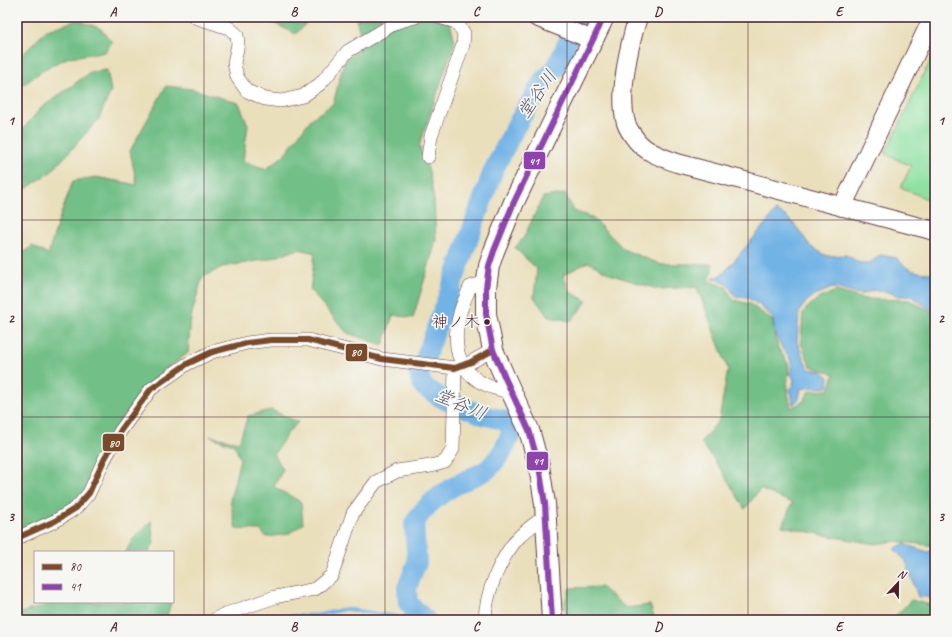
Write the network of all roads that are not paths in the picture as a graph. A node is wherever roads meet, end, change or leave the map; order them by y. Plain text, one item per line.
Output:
1 (195, 17) edge
2 (415, 17) edge
3 (439, 17) edge
4 (536, 17) edge
5 (604, 17) edge
6 (638, 17) edge
7 (933, 17) edge
8 (582, 35) junction
9 (428, 157) dead end
10 (842, 207) junction
11 (935, 232) edge
12 (486, 282) junction
13 (493, 350) junction
14 (459, 366) junction
15 (511, 392) junction
16 (545, 516) junction
17 (17, 538) edge
18 (214, 620) edge
19 (485, 620) edge
20 (552, 620) edge

1 - 2 street
3 - 9 street
4 - 8 street
5 - 8 main road
6 - 10 street
7 - 10 street
8 - 12 main road
10 - 11 street
12 - 13 main road
12 - 14 street
13 - 14 street
13 - 15 main road
14 - 15 street
14 - 17 street
14 - 18 street
15 - 16 main road
16 - 19 street
16 - 20 main road

